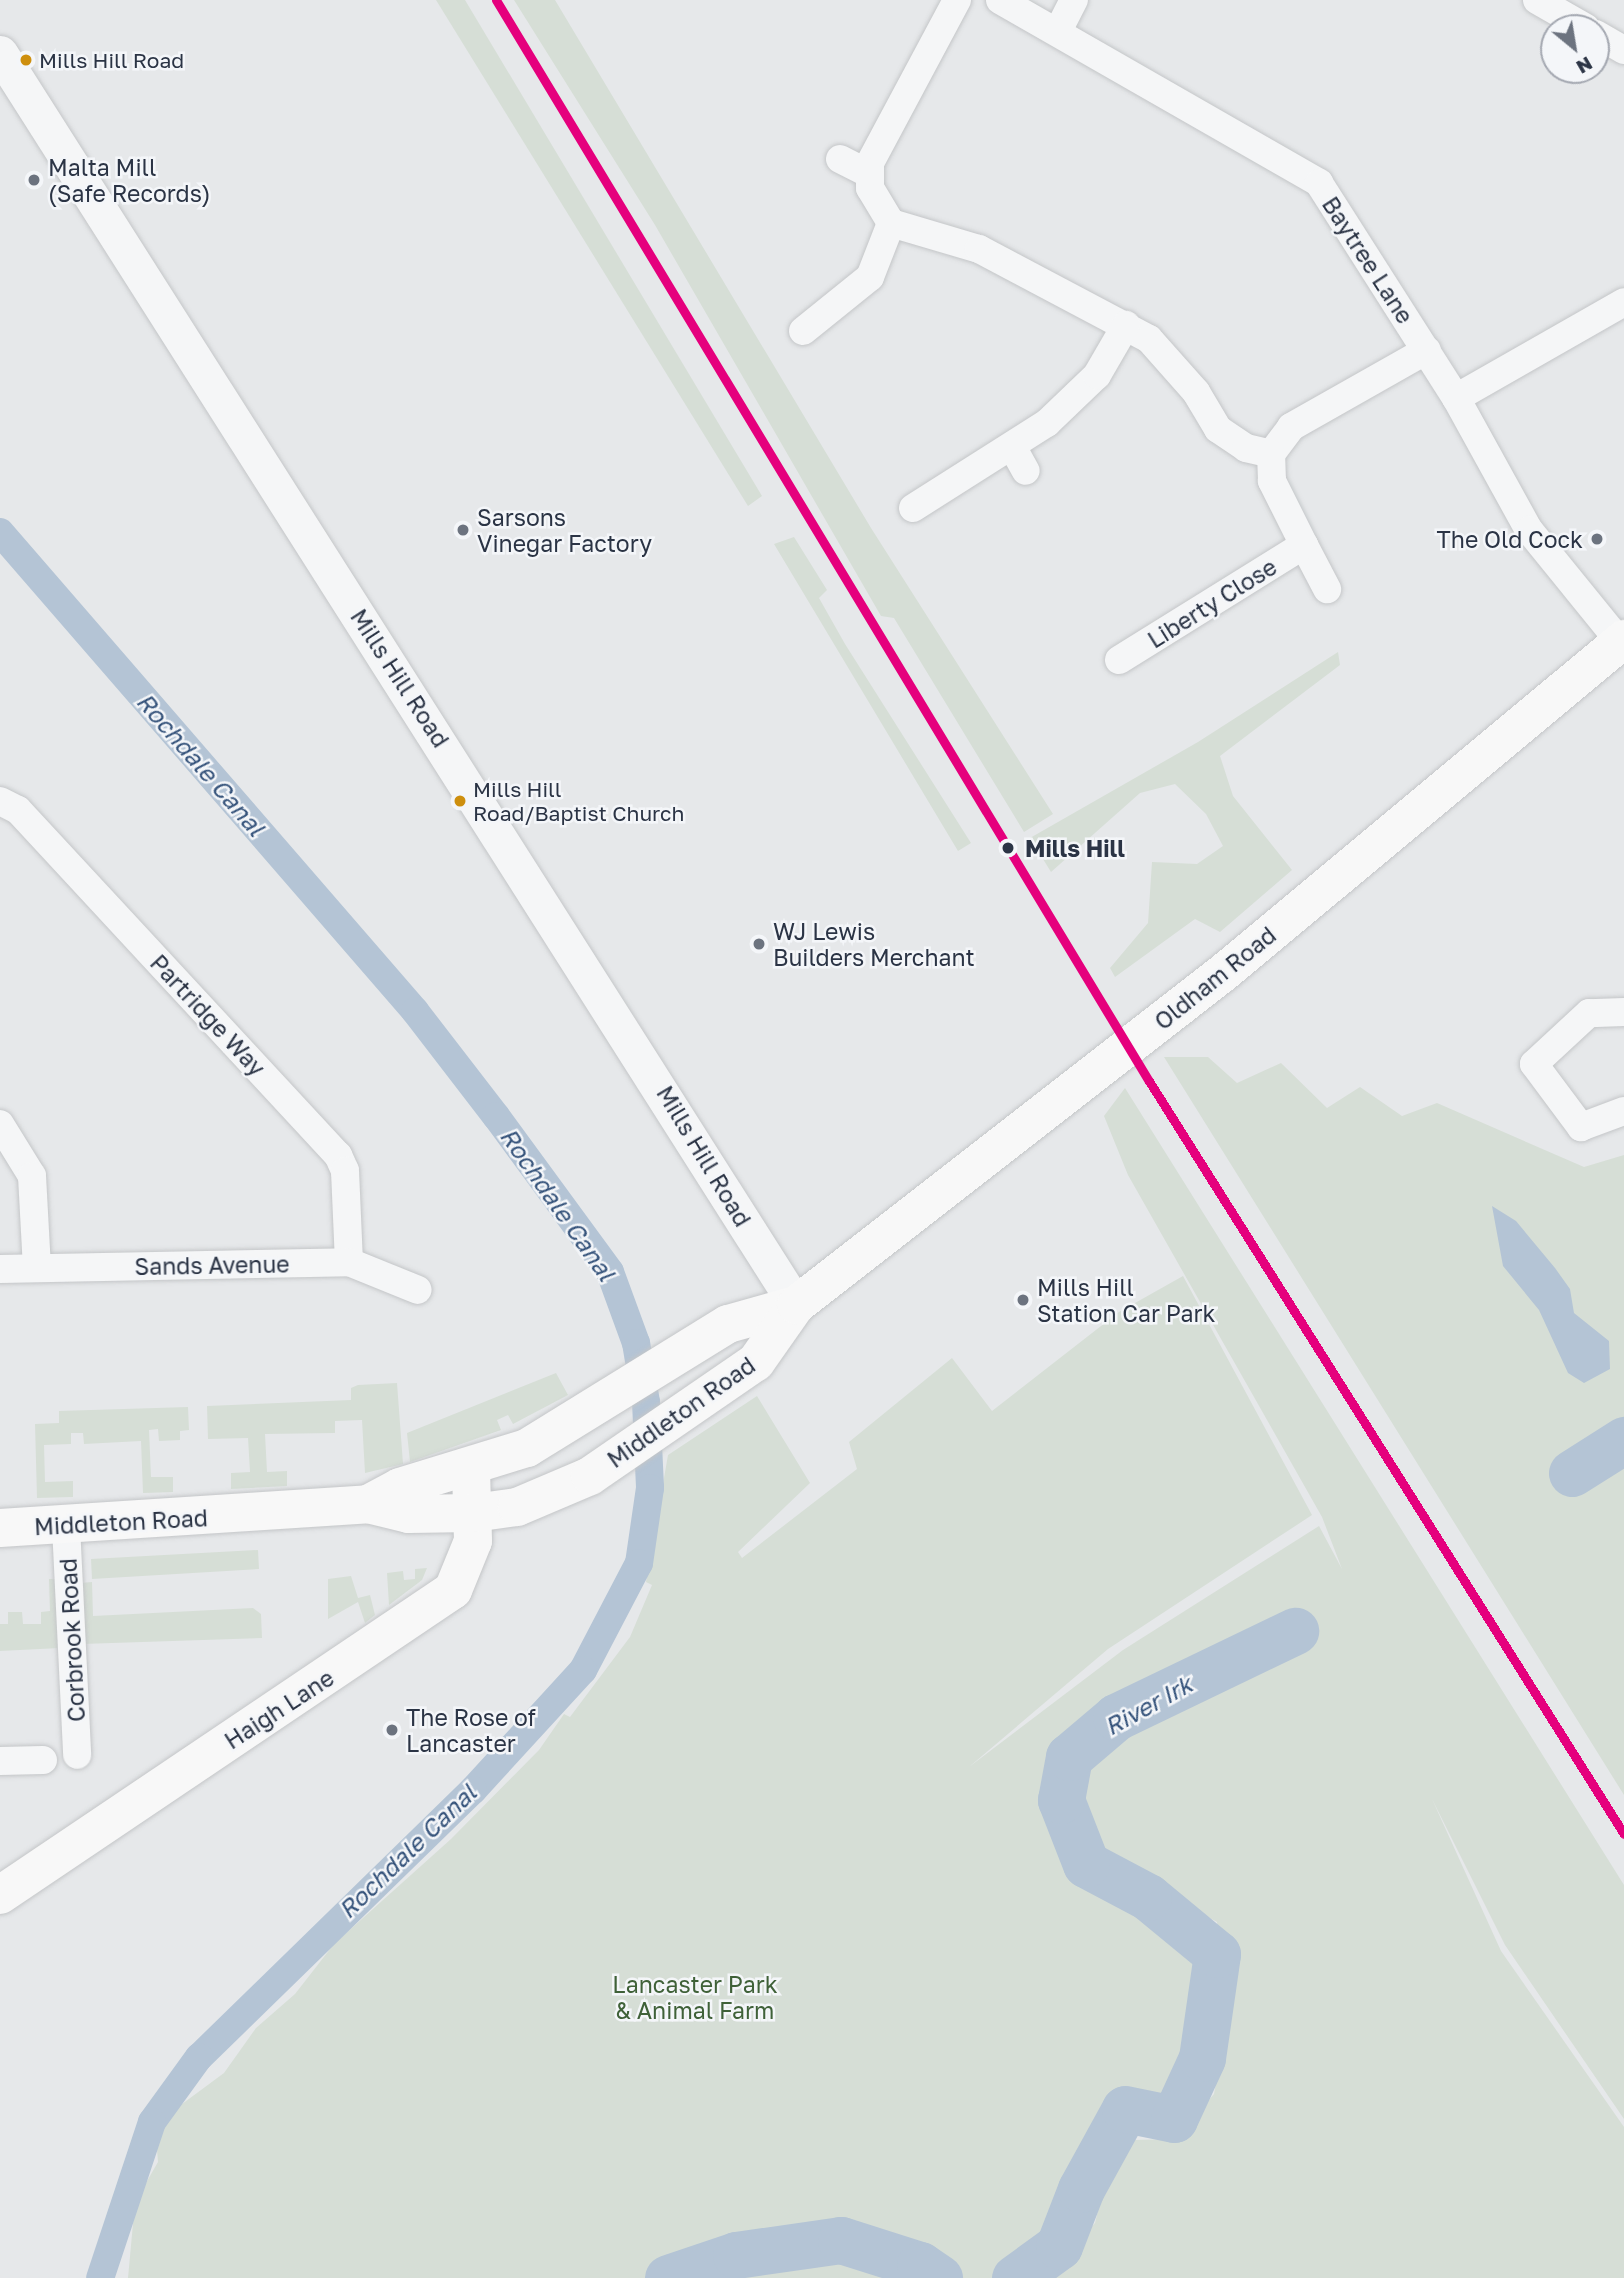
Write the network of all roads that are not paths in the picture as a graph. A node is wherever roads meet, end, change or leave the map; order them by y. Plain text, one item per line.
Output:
1 (957, 0) edge
2 (1000, 0) edge
3 (1074, 0) edge
4 (1537, 0) edge
5 (1562, 14) edge
6 (1058, 31) junction
7 (0, 53) edge
8 (840, 159) dead end
9 (867, 173) junction
10 (891, 223) junction
11 (1624, 302) edge
12 (1126, 325) junction
13 (803, 331) dead end
14 (1427, 350) junction
15 (1456, 398) junction
16 (1270, 454) junction
17 (913, 508) dead end
18 (1304, 545) junction
19 (1327, 589) dead end
20 (1623, 642) edge
21 (1119, 660) dead end
22 (0, 801) edge
23 (1624, 1012) edge
24 (1624, 1111) edge
25 (0, 1124) edge
26 (349, 1262) junction
27 (37, 1268) junction
28 (0, 1269) edge
29 (418, 1290) dead end
30 (796, 1305) junction
31 (471, 1470) junction
32 (368, 1504) junction
33 (473, 1513) junction
34 (66, 1526) junction
35 (0, 1528) edge
36 (77, 1755) dead end
37 (43, 1760) dead end
38 (0, 1761) edge
39 (0, 1895) edge

1 - 9 street
2 - 6 street, Baytree Lane
3 - 6 street
4 - 5 street
6 - 14 street, Baytree Lane
7 - 30 street, Mills Hill Road
8 - 9 street
9 - 10 street
10 - 12 street
10 - 13 street
11 - 15 street
12 - 16 street
12 - 17 street
14 - 15 street, Baytree Lane
14 - 16 street
15 - 20 street, Baytree Lane
16 - 18 street
18 - 19 street
18 - 21 street, Liberty Close
20 - 30 main road, Oldham Road
22 - 26 street, Partridge Way
23 - 24 street
25 - 27 street
26 - 27 street, Sands Avenue
26 - 29 street, Sands Avenue
27 - 28 street, Sands Avenue
30 - 31 main road, Middleton Road
30 - 33 main road, Middleton Road
31 - 32 main road, Middleton Road
31 - 33 main road, Haigh Lane
32 - 33 main road, Middleton Road
32 - 34 main road, Middleton Road
33 - 39 main road, Haigh Lane
34 - 35 main road, Middleton Road
34 - 36 street, Corbrook Road
37 - 38 street

